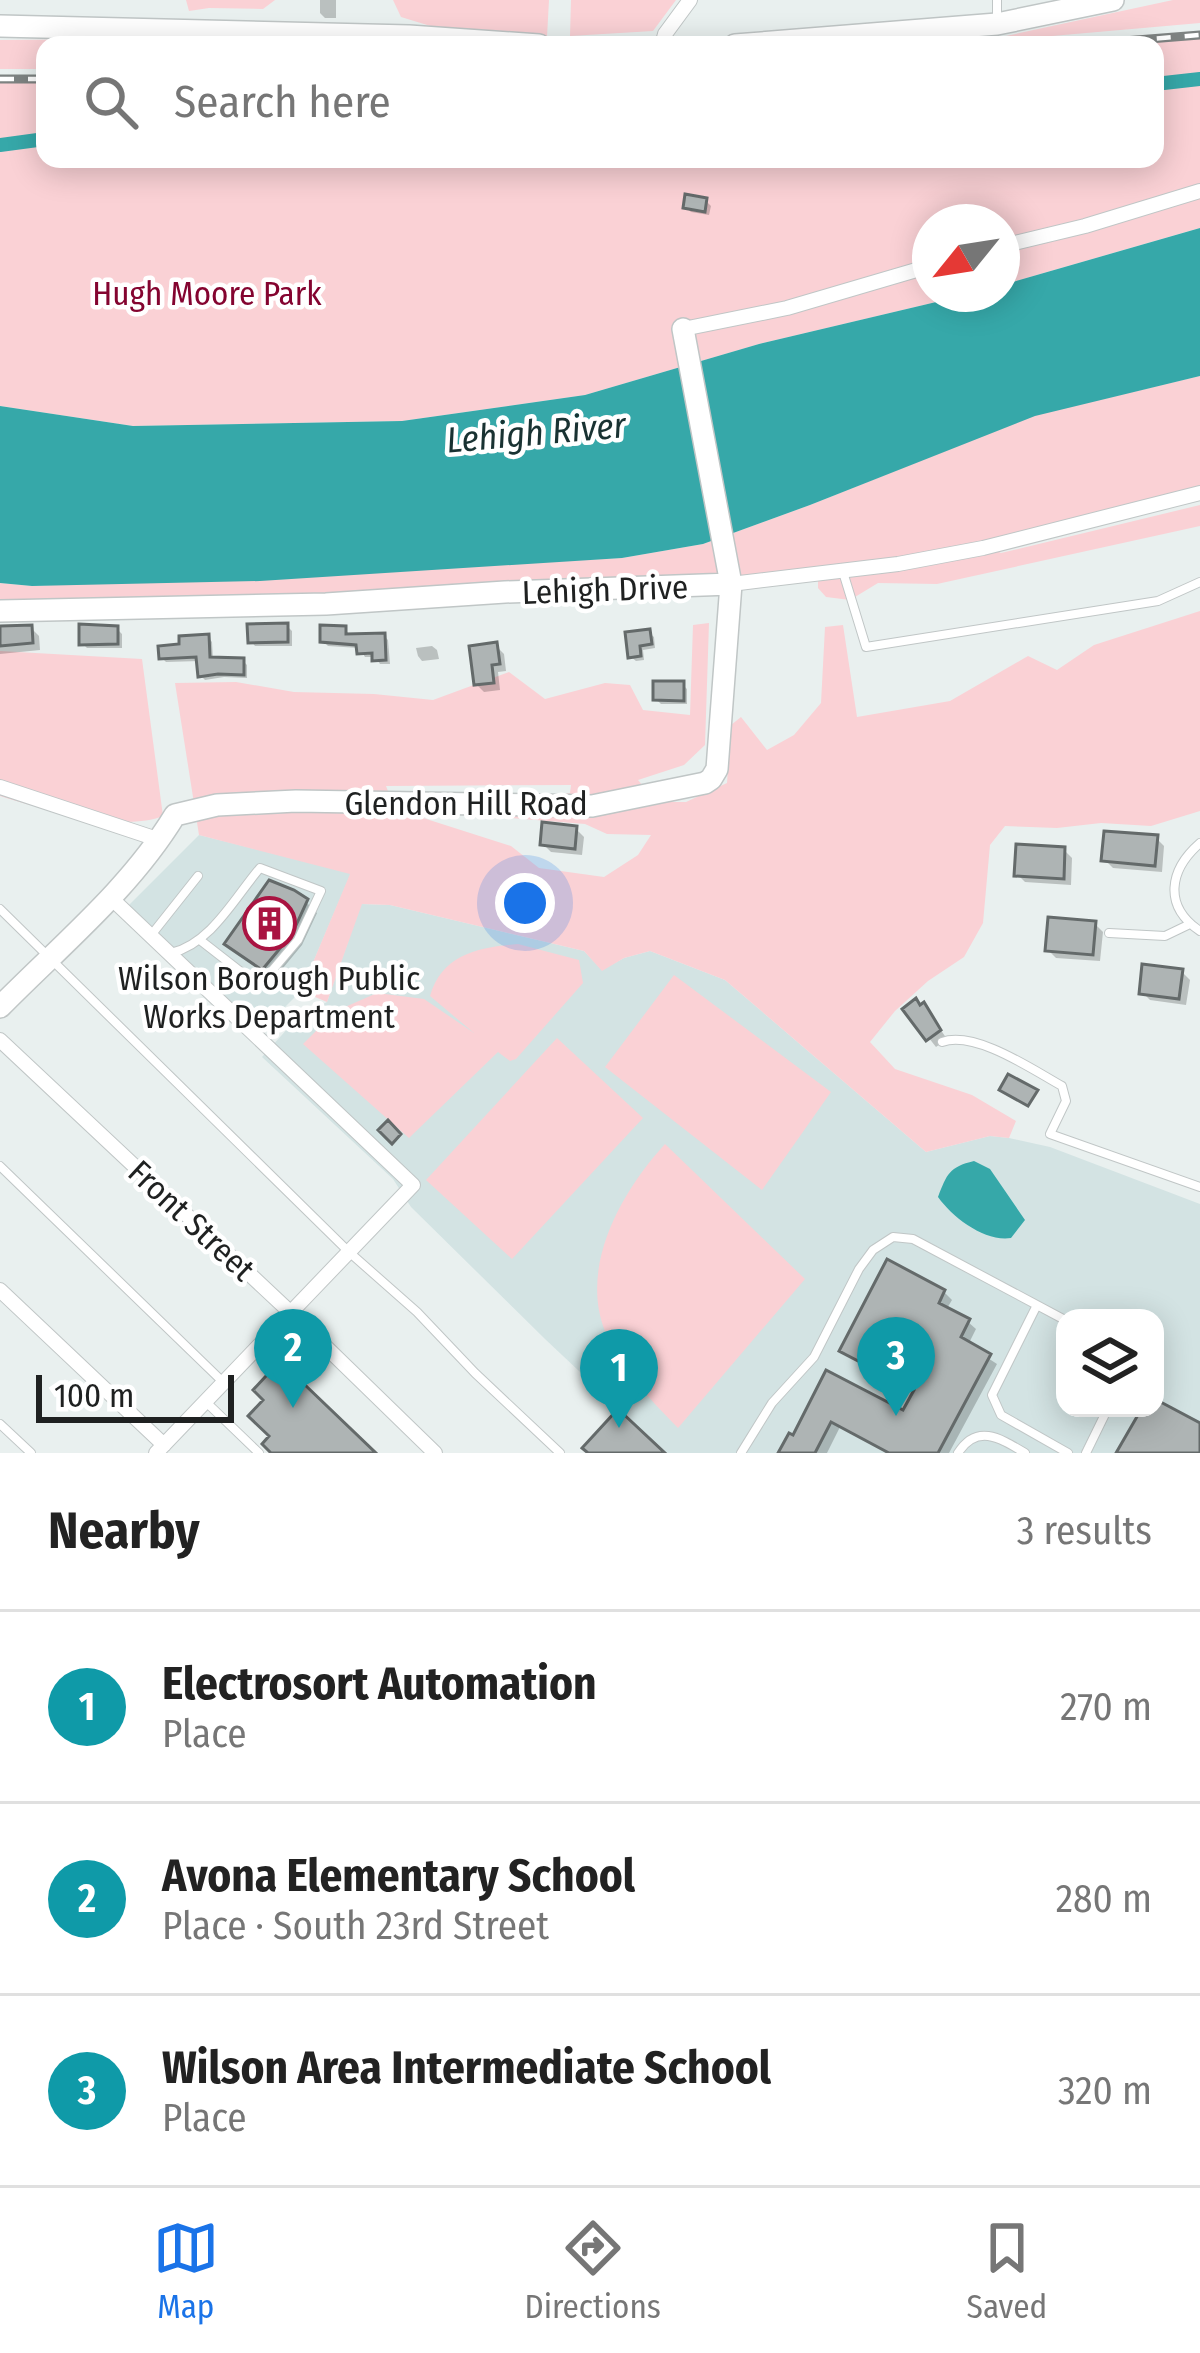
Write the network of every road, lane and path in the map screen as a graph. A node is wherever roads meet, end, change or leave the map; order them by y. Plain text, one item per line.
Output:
1 (690, 0) edge
2 (997, 0) edge
3 (1113, 0) edge
4 (997, 24) junction
5 (0, 26) edge
6 (409, 36) edge
7 (666, 36) edge
8 (847, 36) edge
9 (1200, 191) edge
10 (1020, 242) edge
11 (912, 270) edge
12 (684, 339) joint
13 (1200, 493) edge
14 (843, 572) junction
15 (729, 574) junction
16 (1200, 582) edge
17 (0, 611) edge
18 (0, 787) edge
19 (160, 840) junction
20 (1200, 844) edge
21 (198, 876) dead end
22 (111, 898) junction
23 (0, 909) edge
24 (1190, 924) junction
25 (1200, 931) edge
26 (1109, 933) dead end
27 (151, 935) junction
28 (200, 940) junction
29 (169, 954) junction
30 (50, 957) junction
31 (0, 1007) edge
32 (0, 1040) edge
33 (942, 1042) dead end
34 (0, 1166) edge
35 (1200, 1186) edge
36 (349, 1252) junction
37 (0, 1290) edge
38 (1037, 1305) junction
39 (291, 1313) junction
40 (1056, 1315) edge
41 (224, 1382) junction
42 (206, 1402) junction
43 (1104, 1417) edge
44 (0, 1424) edge
45 (160, 1449) edge
46 (31, 1453) edge
47 (259, 1453) edge
48 (435, 1453) edge
49 (560, 1453) edge
50 (741, 1453) edge
51 (958, 1453) edge
52 (1025, 1453) edge
53 (1069, 1453) edge
54 (1086, 1453) edge

1 - 7 street
2 - 4 lane
3 - 4 street
4 - 8 street
5 - 6 street
9 - 10 street
11 - 12 street
12 - 15 street, Glendon Hill Road
13 - 14 street, Lehigh Drive
14 - 15 street, Lehigh Drive
14 - 16 lane
15 - 17 street, Lehigh Drive
15 - 19 street, Glendon Hill Road
18 - 19 street
19 - 22 street, Glendon Hill Road
20 - 24 lane
21 - 27 lane
22 - 27 street
22 - 30 street, Glendon Hill Road
23 - 30 lane
24 - 25 lane
24 - 26 lane
27 - 29 street
28 - 28 lane
28 - 29 lane
29 - 36 street
30 - 31 street, Glendon Hill Road
30 - 36 lane
32 - 39 street, Front Street
33 - 35 lane
34 - 41 lane
36 - 39 street
36 - 49 lane
37 - 45 street
38 - 40 lane
38 - 50 lane
38 - 53 lane
39 - 41 street
39 - 48 street, Front Street
41 - 42 street
42 - 45 street
42 - 47 lane
43 - 54 lane
44 - 46 lane
51 - 52 lane

